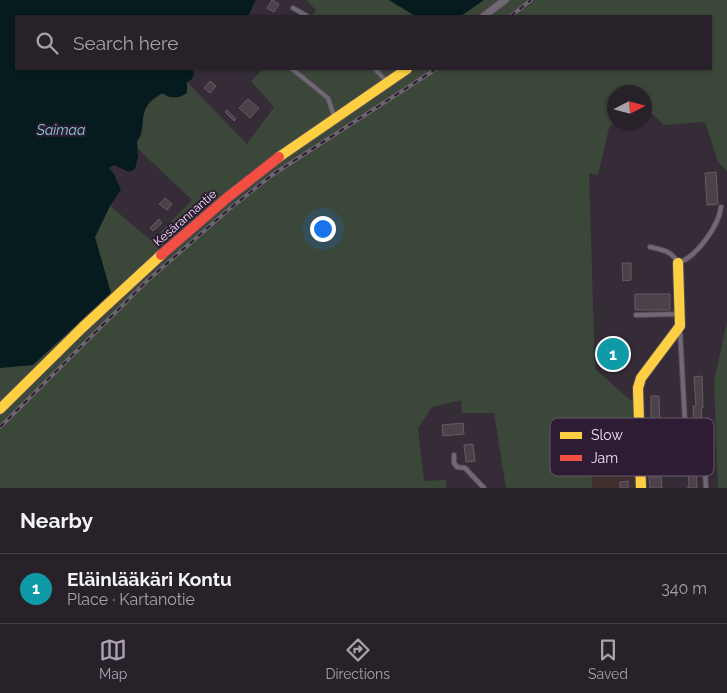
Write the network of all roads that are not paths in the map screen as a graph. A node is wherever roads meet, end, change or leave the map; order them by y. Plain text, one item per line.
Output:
1 (504, 0) edge
2 (293, 8) dead end
3 (305, 15) edge
4 (485, 15) edge
5 (293, 70) edge
6 (376, 70) edge
7 (405, 70) edge
8 (387, 82) junction
9 (334, 116) junction
10 (721, 206) dead end
11 (650, 247) dead end
12 (678, 263) junction
13 (679, 314) junction
14 (636, 315) dead end
15 (680, 326) junction
16 (0, 409) edge
17 (639, 418) edge
18 (685, 418) edge
19 (454, 455) dead end
20 (484, 488) edge

1 - 4 street
2 - 3 lane
5 - 9 lane
6 - 8 lane
7 - 8 street, Kesärannantie
8 - 9 street, Kesärannantie
9 - 16 street, Kesärannantie
10 - 12 lane
11 - 12 lane
12 - 13 street
13 - 14 lane
13 - 15 street
15 - 17 street
15 - 18 lane
19 - 20 lane

